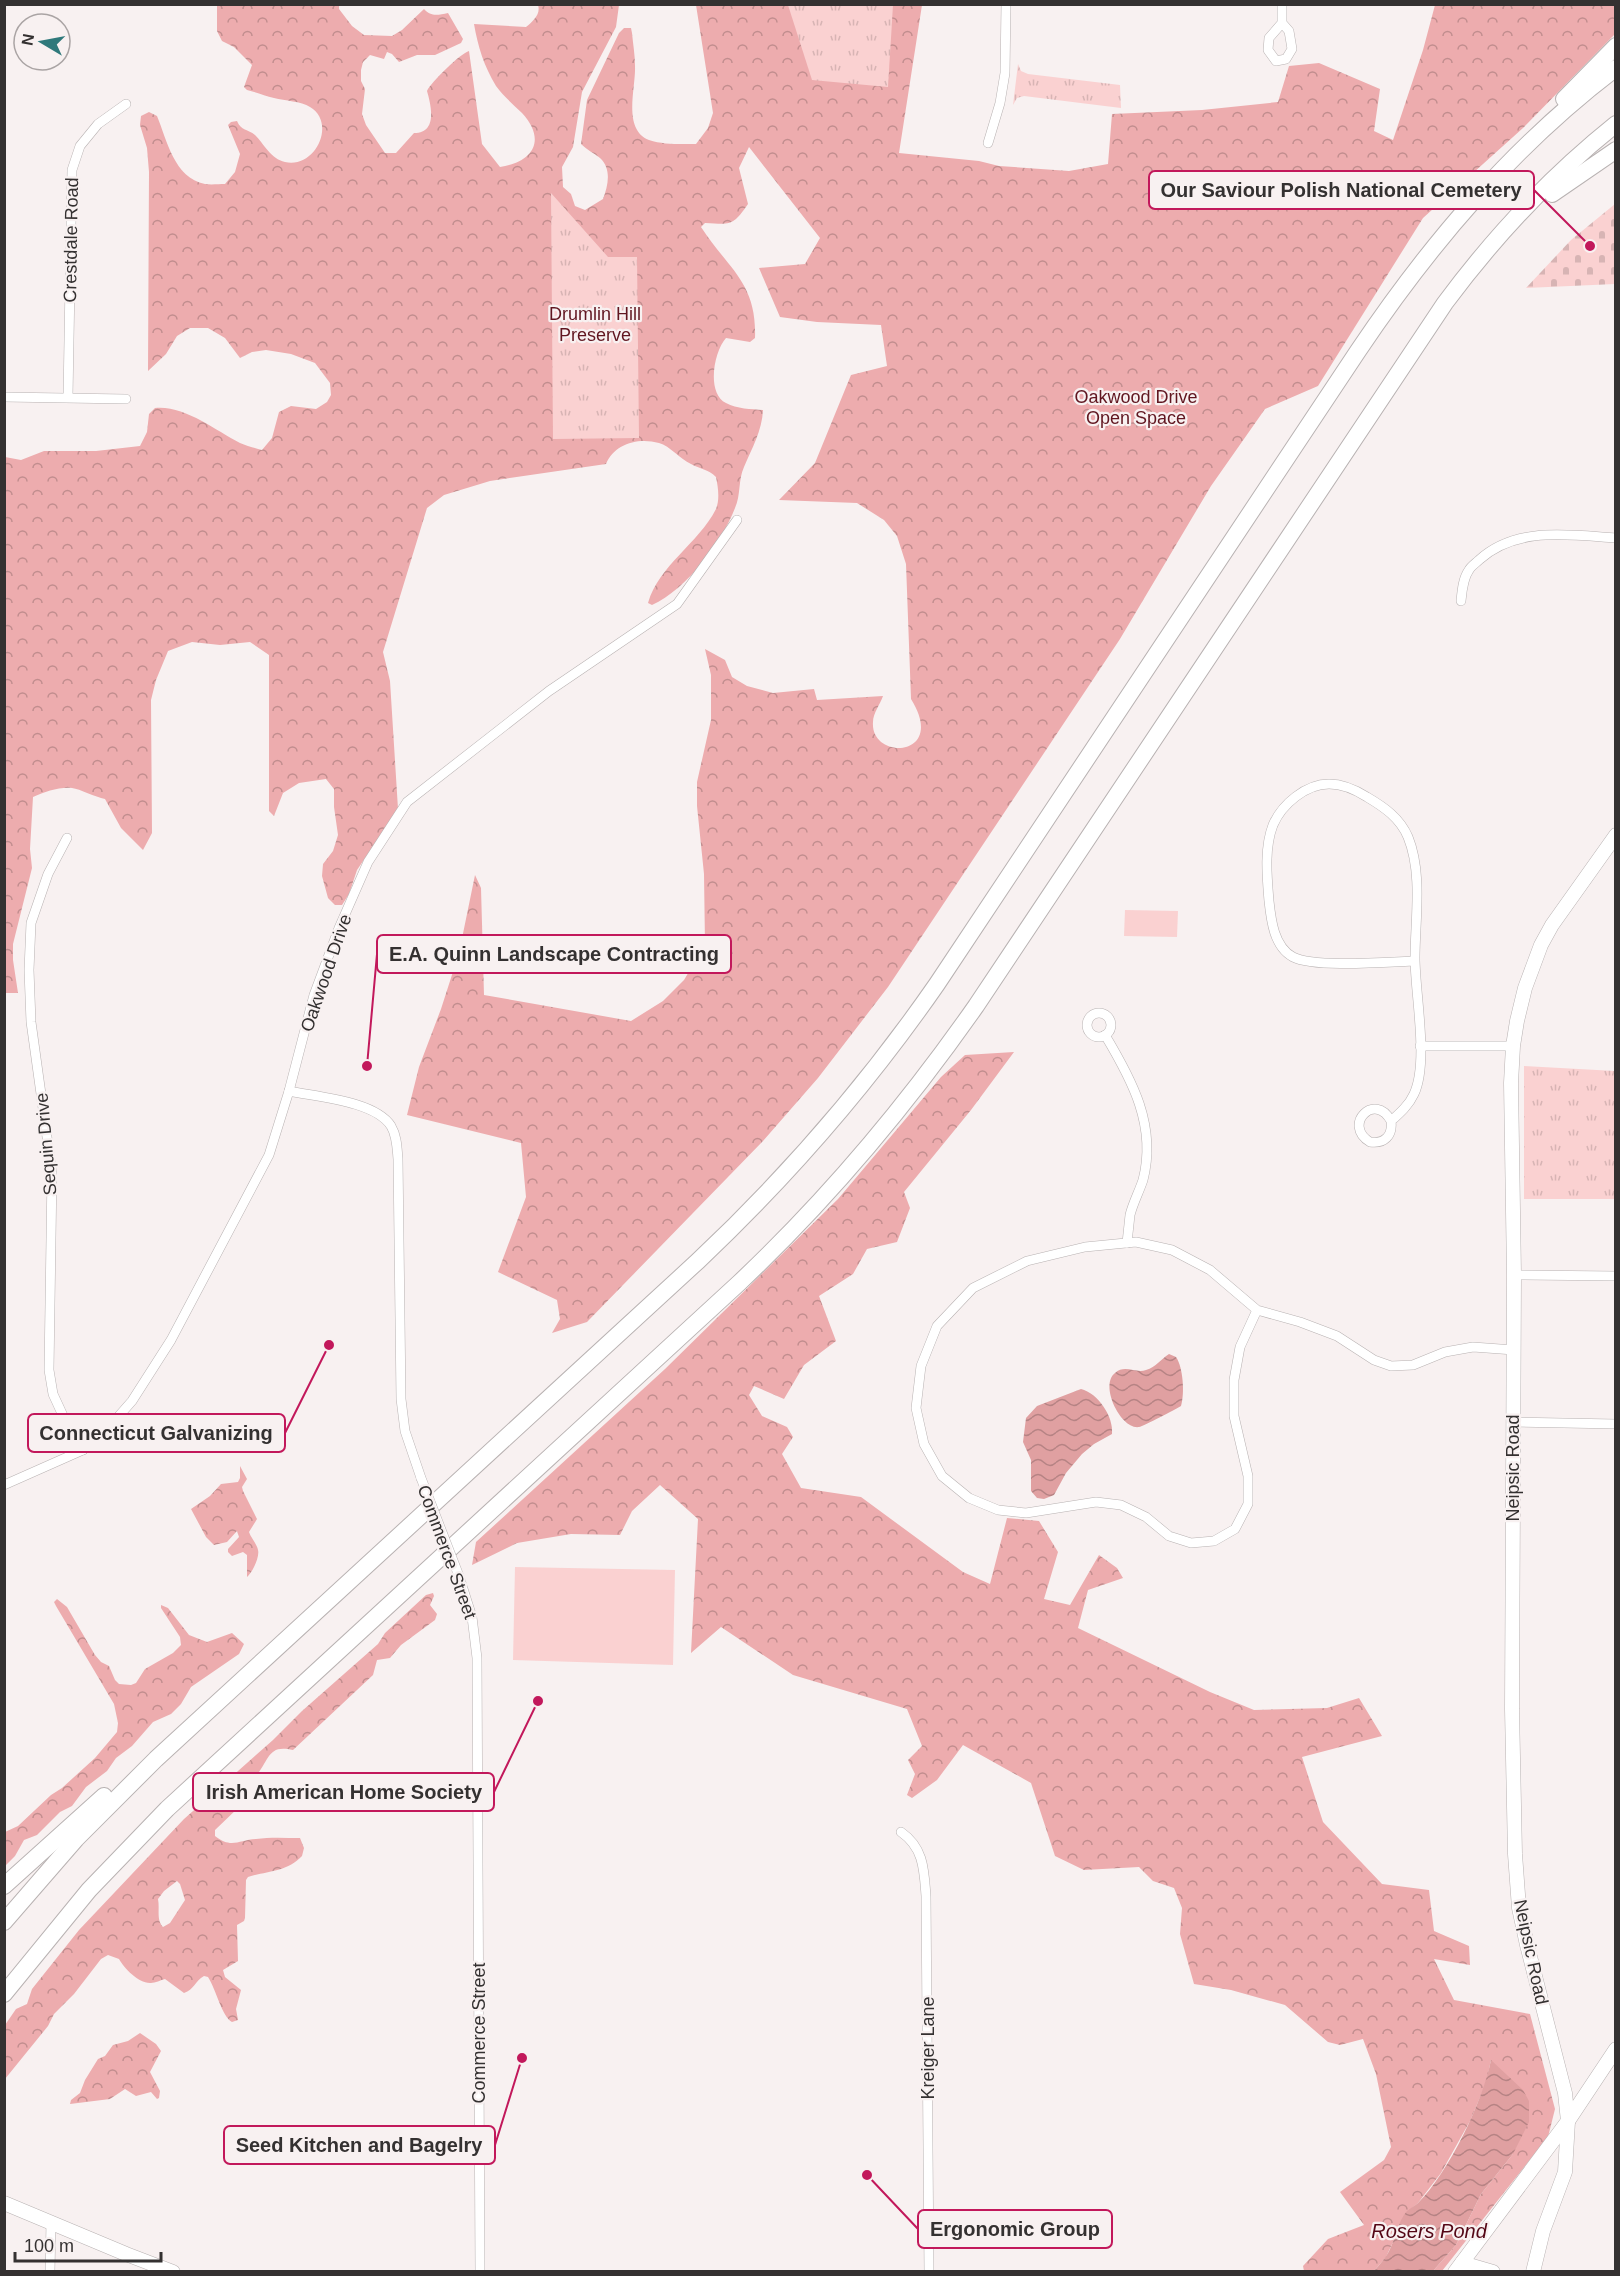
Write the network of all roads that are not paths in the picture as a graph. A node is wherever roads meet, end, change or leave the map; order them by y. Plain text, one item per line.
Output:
1 (1006, 4) edge
2 (1282, 4) edge
3 (1282, 23) dead end
4 (1616, 46) edge
5 (1616, 68) edge
6 (126, 104) dead end
7 (1616, 124) edge
8 (988, 143) dead end
9 (1528, 143) junction
10 (1616, 150) edge
11 (1516, 217) junction
12 (4, 397) edge
13 (68, 398) junction
14 (126, 399) dead end
15 (737, 520) dead end
16 (1616, 538) edge
17 (1461, 601) dead end
18 (67, 838) dead end
19 (1613, 844) edge
20 (1415, 961) junction
21 (1105, 1035) dead end
22 (1513, 1046) junction
23 (1420, 1047) junction
24 (289, 1091) junction
25 (1391, 1121) dead end
26 (1127, 1243) junction
27 (1514, 1275) junction
28 (1616, 1276) edge
29 (1257, 1310) junction
30 (1514, 1350) junction
31 (1513, 1422) junction
32 (1616, 1424) edge
33 (83, 1450) junction
34 (4, 1485) edge
35 (156, 1759) junction
36 (901, 1832) dead end
37 (4, 1886) edge
38 (4, 1922) edge
39 (4, 1994) edge
40 (1616, 2049) edge
41 (1568, 2121) junction
42 (4, 2203) edge
43 (51, 2222) junction
44 (1459, 2267) edge
45 (152, 2268) edge
46 (50, 2271) edge
47 (173, 2271) edge
48 (480, 2271) edge
49 (929, 2271) edge
50 (1493, 2271) edge
51 (1533, 2271) edge

1 - 8 street
2 - 3 street
4 - 9 highway
5 - 9 highway
6 - 13 street, Crestdale Road
7 - 11 highway
9 - 35 highway
10 - 11 highway
11 - 39 highway
12 - 13 street
13 - 14 street
15 - 24 street, Oakwood Drive
16 - 17 street
18 - 33 street, Sequin Drive
19 - 22 street, Neipsic Road
20 - 20 street
20 - 23 street
21 - 26 street
22 - 23 street
22 - 27 street, Neipsic Road
23 - 25 street
24 - 33 street, Oakwood Drive
24 - 48 street, Commerce Street, bridge
26 - 29 street
26 - 29 street
27 - 28 street
27 - 30 street, Neipsic Road
29 - 30 street
30 - 31 street, Neipsic Road
31 - 32 street
31 - 41 street, Neipsic Road
33 - 34 street, Oakwood Drive
35 - 37 highway
35 - 38 highway
36 - 49 street, Kreiger Lane
40 - 41 street
41 - 44 street
41 - 51 street, Neipsic Road
42 - 43 street
43 - 45 street
43 - 46 street
44 - 50 street
45 - 47 street

